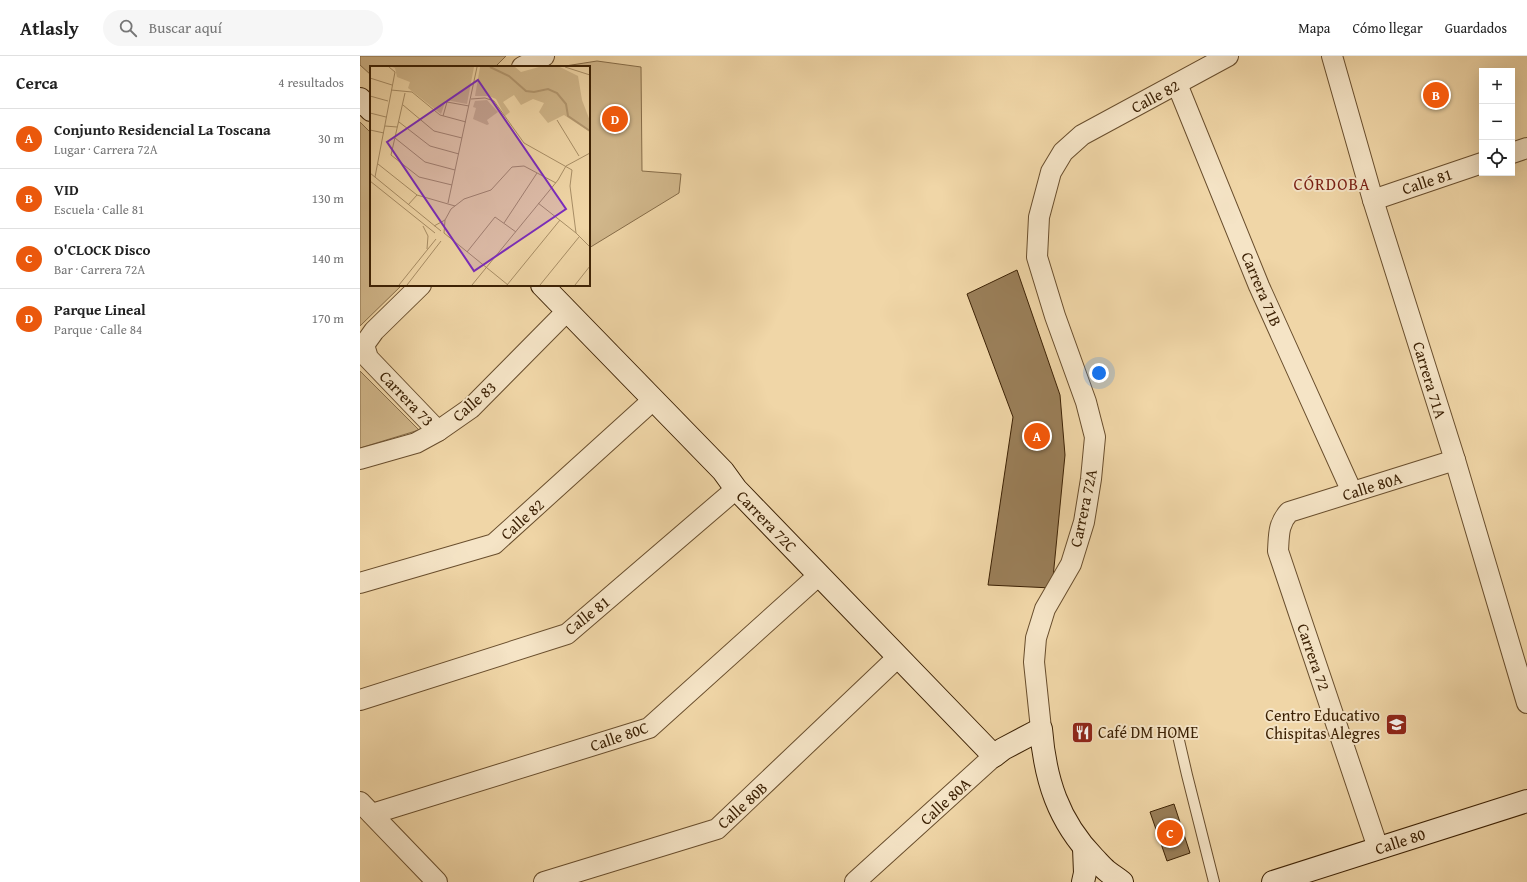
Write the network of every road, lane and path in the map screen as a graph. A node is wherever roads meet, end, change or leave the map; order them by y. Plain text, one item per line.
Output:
1 (544, 56) edge
2 (1228, 56) edge
3 (1332, 56) edge
4 (524, 66) edge
5 (1177, 84) junction
6 (360, 99) edge
7 (370, 109) edge
8 (1082, 135) joint
9 (1527, 148) edge
10 (1515, 152) edge
11 (1479, 164) edge
12 (1373, 200) junction
13 (420, 286) edge
14 (543, 286) edge
15 (568, 311) junction
16 (653, 400) junction
17 (438, 431) junction
18 (360, 459) edge
19 (1455, 460) junction
20 (736, 489) junction
21 (1352, 492) junction
22 (1289, 512) joint
23 (818, 575) junction
24 (360, 583) edge
25 (898, 657) junction
26 (360, 700) edge
27 (1527, 703) edge
28 (1041, 729) junction
29 (1178, 736) dead end
30 (994, 756) junction
31 (1527, 801) edge
32 (366, 808) edge
33 (1084, 848) junction
34 (1378, 848) junction
35 (1117, 879) edge
36 (438, 882) edge
37 (544, 882) edge
38 (855, 882) edge
39 (1083, 882) edge
40 (1214, 882) edge
41 (1273, 882) edge

1 - 4 street
2 - 5 street, Calle 82
3 - 12 street, Carrera 71A
5 - 8 street, Calle 82
5 - 21 street, Carrera 71B
6 - 7 street
8 - 28 street, Carrera 72A
9 - 10 street
11 - 12 street, Calle 81
12 - 19 street, Carrera 71A
13 - 17 street, Carrera 73
14 - 15 street, Carrera 72C
15 - 16 street, Carrera 72C
15 - 17 street, Calle 83
16 - 20 street, Carrera 72C
16 - 24 street, Calle 82
17 - 18 street, Calle 83
19 - 21 street, Calle 80A
19 - 27 street, Carrera 71A
20 - 23 street, Carrera 72C
20 - 26 street, Calle 81
21 - 22 street, Calle 80A
22 - 34 street, Carrera 72
23 - 25 street, Carrera 72C
23 - 32 street, Calle 80C
25 - 30 street, Carrera 72C
25 - 37 street, Calle 80B
28 - 30 street, Calle 80A
28 - 33 street, Carrera 72A
29 - 40 lane
30 - 38 street, Calle 80A
31 - 34 street, Calle 80
32 - 36 street
33 - 35 street, Carrera 72A
33 - 39 street
34 - 41 street, Calle 80

